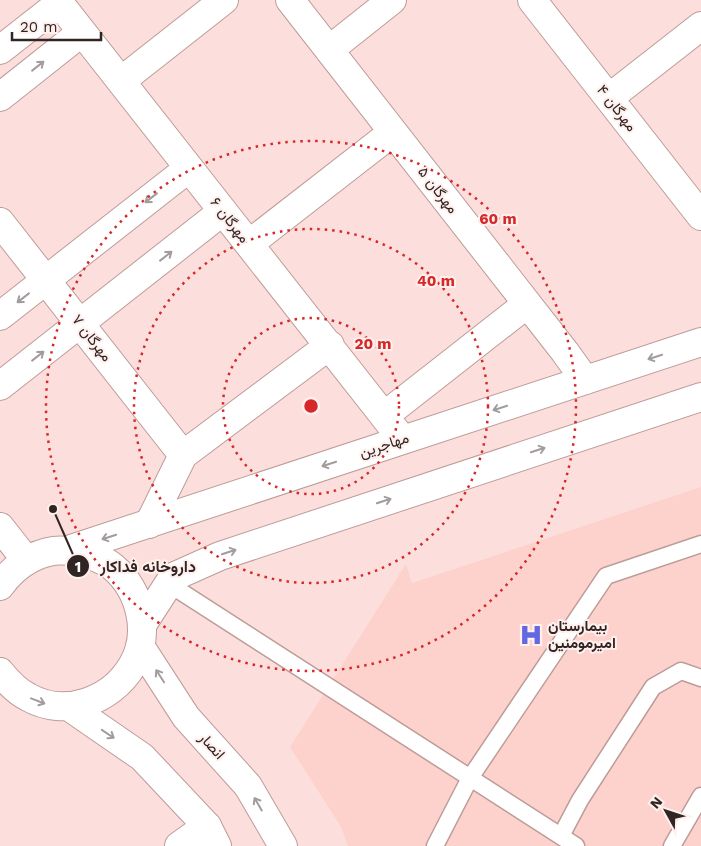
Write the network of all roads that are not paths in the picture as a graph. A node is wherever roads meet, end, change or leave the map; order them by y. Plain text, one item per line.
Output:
1 (224, 0) edge
2 (290, 0) edge
3 (392, 0) edge
4 (532, 0) edge
5 (58, 2) edge
6 (701, 26) edge
7 (82, 32) junction
8 (0, 50) edge
9 (329, 50) junction
10 (121, 81) junction
11 (0, 97) edge
12 (609, 98) junction
13 (393, 132) junction
14 (189, 168) junction
15 (223, 211) junction
16 (701, 216) edge
17 (0, 222) edge
18 (249, 244) junction
19 (46, 280) junction
20 (527, 304) junction
21 (0, 316) edge
22 (80, 323) junction
23 (701, 342) edge
24 (330, 345) junction
25 (585, 380) junction
26 (0, 386) edge
27 (701, 396) edge
28 (384, 416) junction
29 (402, 439) junction
30 (183, 455) junction
31 (149, 524) junction
32 (0, 527) edge
33 (701, 544) edge
34 (68, 550) junction
35 (26, 560) junction
36 (0, 569) edge
37 (169, 584) junction
38 (0, 586) edge
39 (141, 635) junction
40 (701, 678) edge
41 (4, 680) edge
42 (68, 706) junction
43 (470, 778) junction
44 (701, 796) edge
45 (212, 836) edge
46 (561, 836) junction
47 (179, 846) edge
48 (283, 846) edge
49 (435, 846) edge
50 (576, 846) edge
51 (672, 846) edge

1 - 10 street
2 - 9 street, مهرگان ۵
3 - 9 street
4 - 12 street, مهرگان ۴
5 - 7 street, مهرگان ۶
5 - 8 street
6 - 12 street
7 - 10 street, مهرگان ۶
11 -> 7 street
9 - 13 street, مهرگان ۵
10 - 14 street, مهرگان ۶
12 - 16 street, مهرگان ۴
13 - 18 street
13 - 20 street, مهرگان ۵
14 - 15 street, مهرگان ۶
14 -> 19 street
15 - 18 street, مهرگان ۶
22 -> 15 street
17 - 19 street, مهرگان ۷
18 - 24 street, مهرگان ۶
19 -> 21 street
19 - 22 street, مهرگان ۷
20 - 25 street, مهرگان ۵
20 - 28 street
26 -> 22 street
22 - 30 street, مهرگان ۷
23 -> 25 street, مهاجرین
24 - 28 street, مهرگان ۶
24 - 30 street
25 -> 29 street, مهاجرین
37 -> 27 street
28 - 29 street, مهرگان ۶
29 -> 31 street, مهاجرین
30 - 31 street
31 -> 34 street, مهاجرین
32 - 35 street
33 - 43 lane
34 - 35 street
34 - 39 street
35 - 36 street
35 - 38 street
37 - 39 street
37 - 43 lane
39 - 42 street
48 -> 39 street, انصار
40 - 46 lane
41 -> 42 street
42 -> 45 street
43 - 46 lane
43 - 49 lane
44 - 51 lane
45 - 47 street
46 - 50 lane

